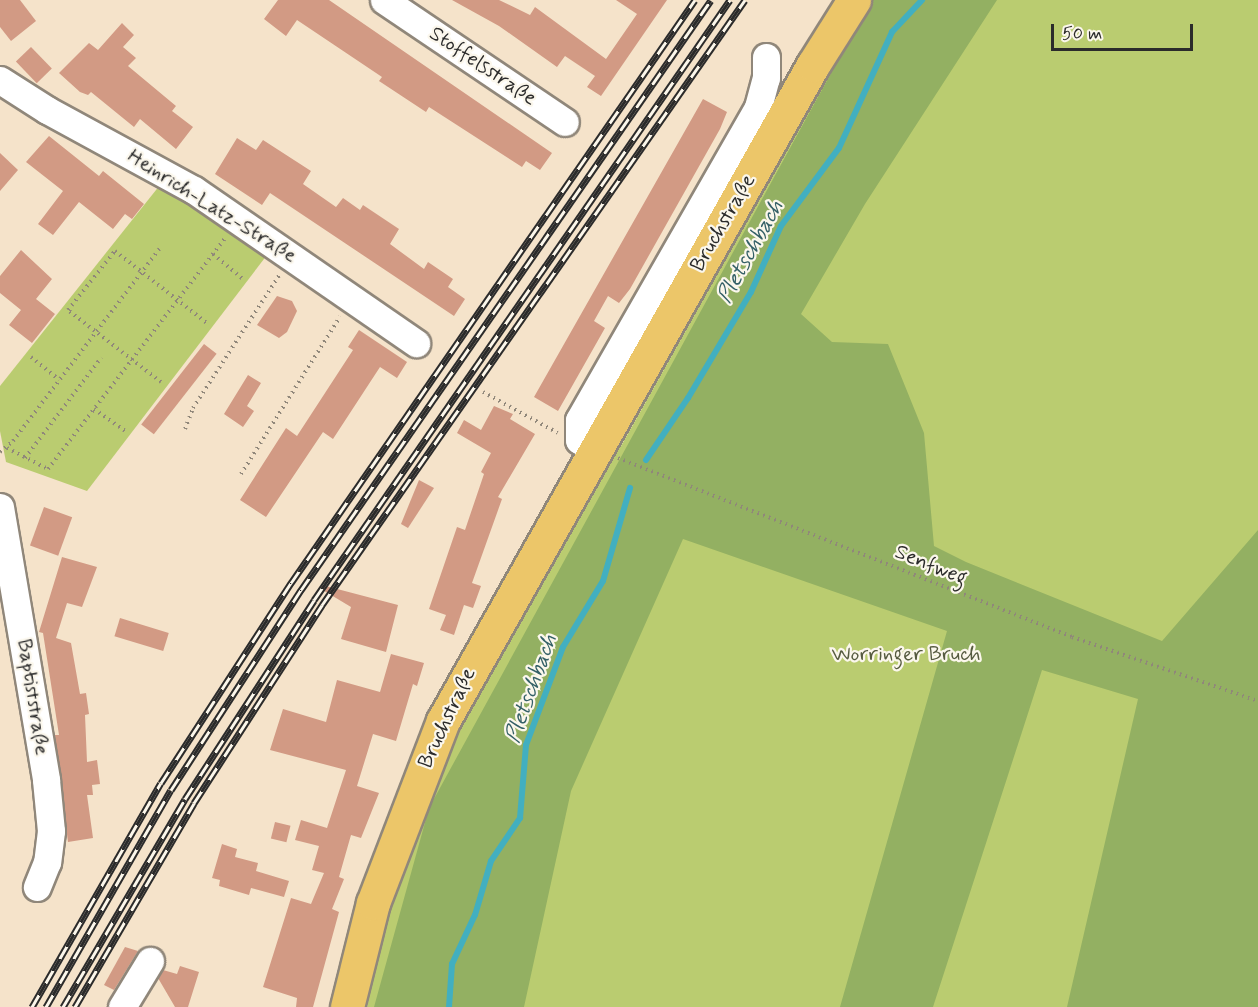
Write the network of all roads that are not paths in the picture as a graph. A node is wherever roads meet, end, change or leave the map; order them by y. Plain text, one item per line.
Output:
1 (854, 0) edge
2 (397, 3) edge
3 (766, 57) dead end
4 (0, 80) edge
5 (566, 122) dead end
6 (416, 343) dead end
7 (587, 445) junction
8 (0, 507) edge
9 (38, 887) dead end
10 (150, 961) dead end
11 (122, 1007) edge
12 (347, 1007) edge

1 - 7 main road, Bruchstraße
2 - 5 street, Stoffelsstraße
3 - 7 street, Bruchstraße
4 - 6 street, Heinrich-Latz-Straße
7 - 12 main road, Bruchstraße
8 - 9 street, Baptiststraße
10 - 11 street

